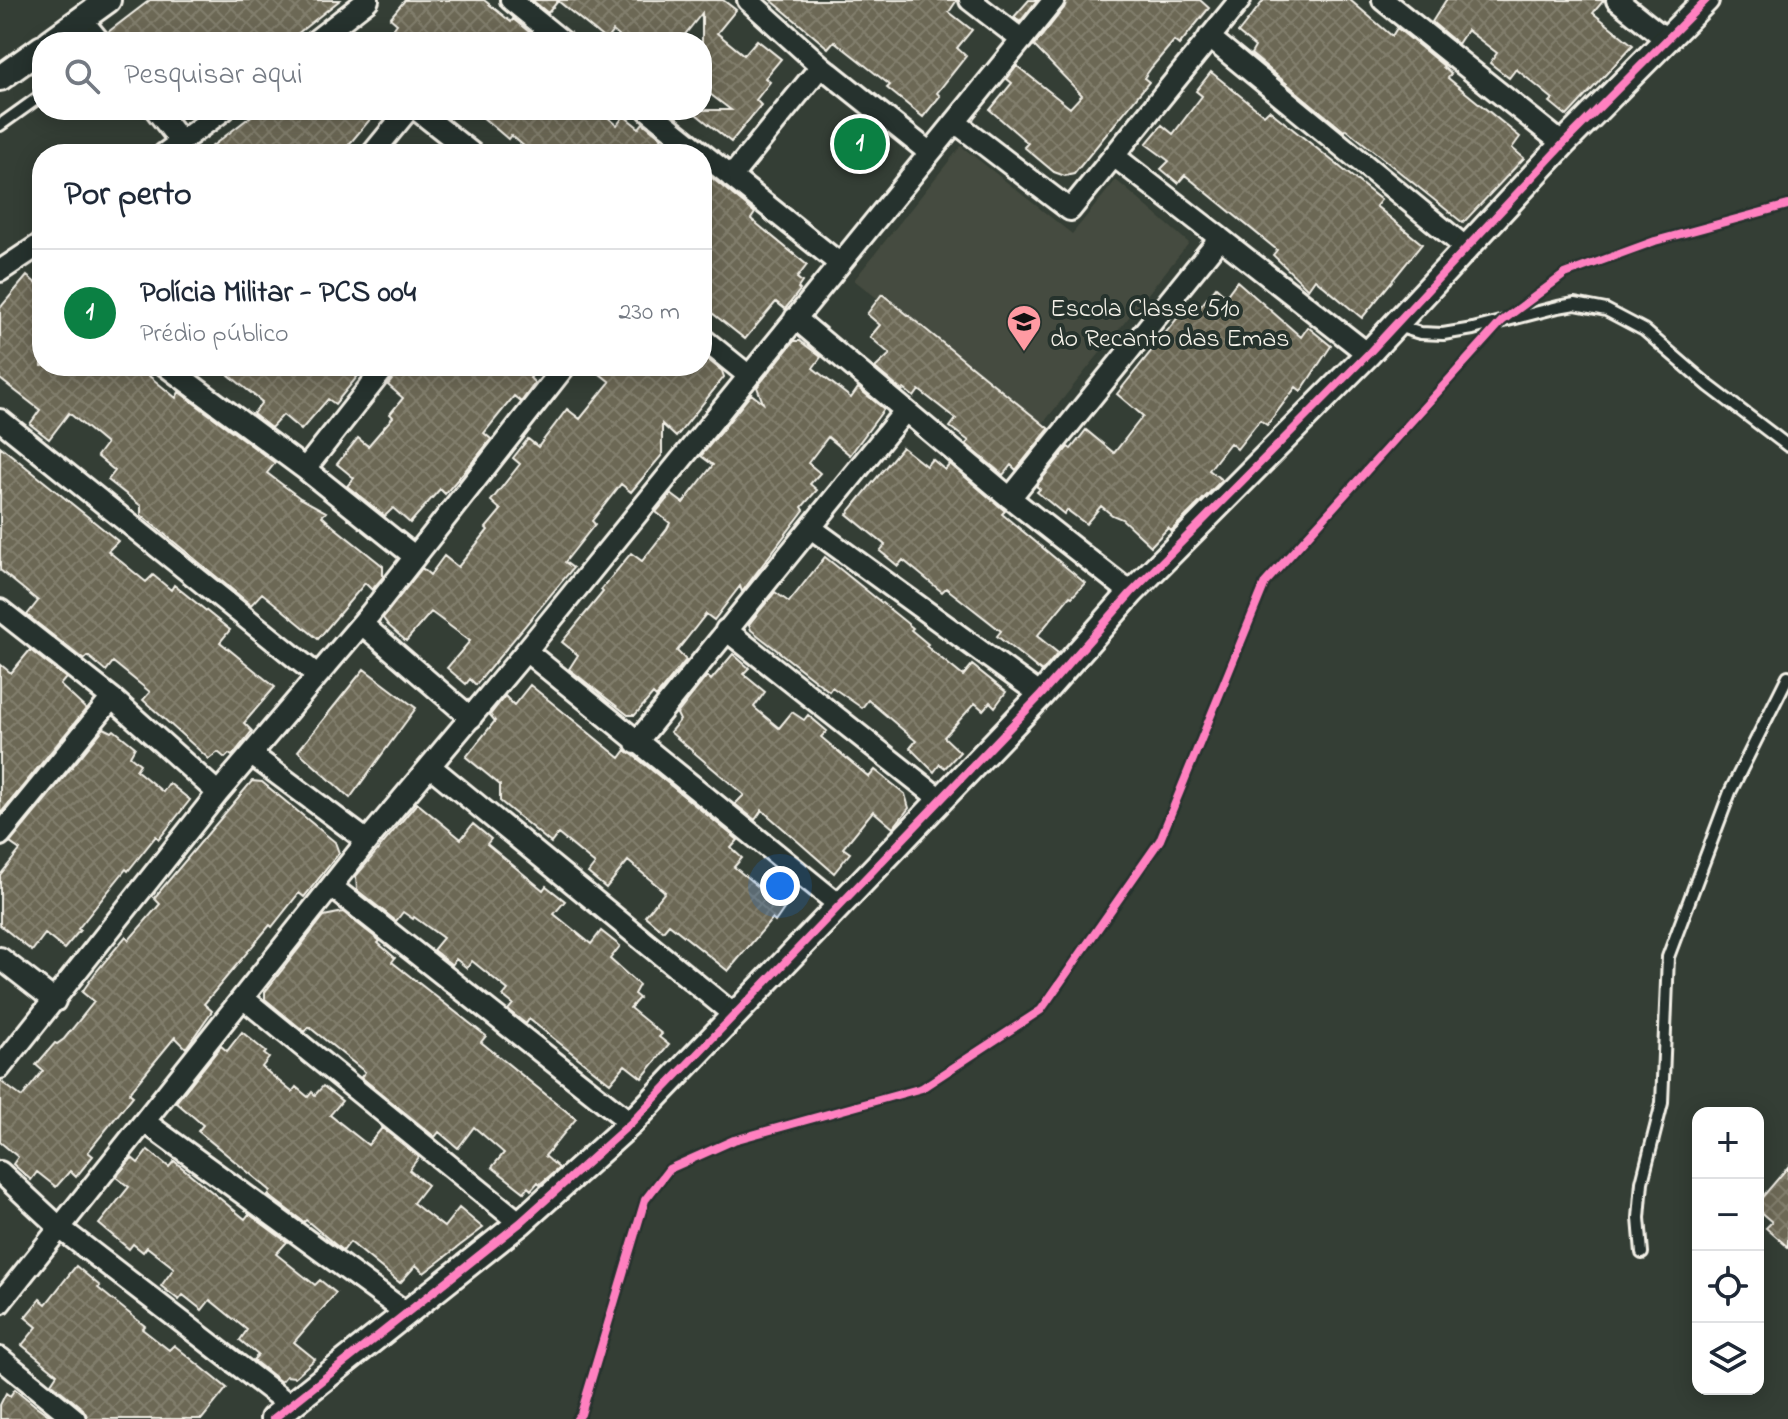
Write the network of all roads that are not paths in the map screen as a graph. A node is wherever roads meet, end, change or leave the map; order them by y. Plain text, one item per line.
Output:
1 (108, 0) edge
2 (368, 0) edge
3 (511, 0) edge
4 (748, 0) edge
5 (970, 0) edge
6 (1054, 0) edge
7 (1383, 0) edge
8 (1617, 0) edge
9 (1706, 0) edge
10 (1238, 1) edge
11 (82, 20) junction
12 (66, 32) edge
13 (92, 32) edge
14 (332, 32) edge
15 (551, 32) edge
16 (1209, 37) junction
17 (1022, 40) junction
18 (1667, 40) junction
19 (32, 57) edge
20 (821, 66) junction
21 (0, 78) edge
22 (32, 102) edge
23 (160, 120) edge
24 (211, 120) edge
25 (400, 120) edge
26 (430, 120) edge
27 (660, 120) edge
28 (955, 122) junction
29 (0, 125) edge
30 (171, 144) edge
31 (178, 144) edge
32 (380, 144) edge
33 (460, 144) edge
34 (690, 144) edge
35 (1563, 144) junction
36 (930, 153) junction
37 (1114, 156) junction
38 (712, 162) edge
39 (731, 177) junction
40 (1220, 238) junction
41 (1466, 248) junction
42 (32, 255) edge
43 (840, 264) junction
44 (0, 271) edge
45 (795, 318) junction
46 (1395, 325) junction
47 (712, 346) edge
48 (1368, 354) junction
49 (193, 376) edge
50 (378, 376) edge
51 (557, 376) edge
52 (749, 376) junction
53 (905, 411) junction
54 (0, 420) edge
55 (1788, 446) edge
56 (305, 469) junction
57 (1010, 498) junction
58 (811, 528) junction
59 (414, 556) junction
60 (1131, 593) junction
61 (1, 612) edge
62 (362, 624) junction
63 (726, 630) junction
64 (526, 651) junction
65 (317, 675) junction
66 (1788, 676) edge
67 (1041, 695) junction
68 (112, 698) junction
69 (471, 718) junction
70 (636, 743) junction
71 (252, 755) junction
72 (431, 767) junction
73 (218, 793) junction
74 (940, 799) junction
75 (0, 835) edge
76 (367, 841) junction
77 (332, 887) junction
78 (838, 904) junction
79 (0, 958) edge
80 (243, 998) junction
81 (55, 1001) junction
82 (733, 1014) junction
83 (0, 1068) edge
84 (145, 1122) junction
85 (631, 1123) junction
86 (0, 1172) edge
87 (520, 1223) junction
88 (60, 1228) junction
89 (1642, 1253) dead end
90 (0, 1303) edge
91 (405, 1312) junction
92 (0, 1358) edge
93 (282, 1413) edge
94 (75, 1419) edge

1 - 11 street
2 - 14 street
3 - 15 street
4 - 20 street
5 - 17 street
6 - 17 street
7 - 35 street
8 - 18 street
9 - 18 street
10 - 16 street
11 - 12 street
11 - 13 street
16 - 37 street
16 - 41 street
17 - 28 street
18 - 35 street
19 - 21 street
20 - 36 street
20 - 39 street
22 - 29 lane
23 - 30 street
24 - 31 street
25 - 32 street
26 - 33 street
27 - 34 street
28 - 36 street
28 - 37 street
35 - 41 street
36 - 43 street
37 - 40 street
38 - 39 street
39 - 43 street
40 - 48 street
40 - 57 street
41 - 46 street
42 - 44 street
43 - 45 street
45 - 52 street
45 - 53 street
46 - 48 street
46 - 55 lane
47 - 52 street
48 - 60 street
49 - 56 street
50 - 56 street
51 - 59 street
52 - 64 street
53 - 57 street
53 - 58 street
54 - 65 street
56 - 59 street
57 - 60 street
58 - 63 street
58 - 67 street
59 - 62 street
60 - 67 street
61 - 68 street
62 - 65 street
62 - 69 street
63 - 70 street
63 - 74 street
64 - 69 street
64 - 70 street
65 - 71 street
66 - 89 lane
67 - 74 street
68 - 73 street
68 - 75 street
69 - 72 street
70 - 78 street
71 - 73 street
71 - 76 street
72 - 76 street
72 - 82 street
73 - 81 street
74 - 78 street
76 - 77 street
77 - 80 street
77 - 85 street
78 - 82 street
79 - 81 street
80 - 84 street
80 - 87 street
81 - 83 street
82 - 85 street
84 - 88 street
84 - 91 street
85 - 87 street
86 - 88 street
87 - 91 street
88 - 90 street
88 - 93 street
91 - 93 street
92 - 94 street

